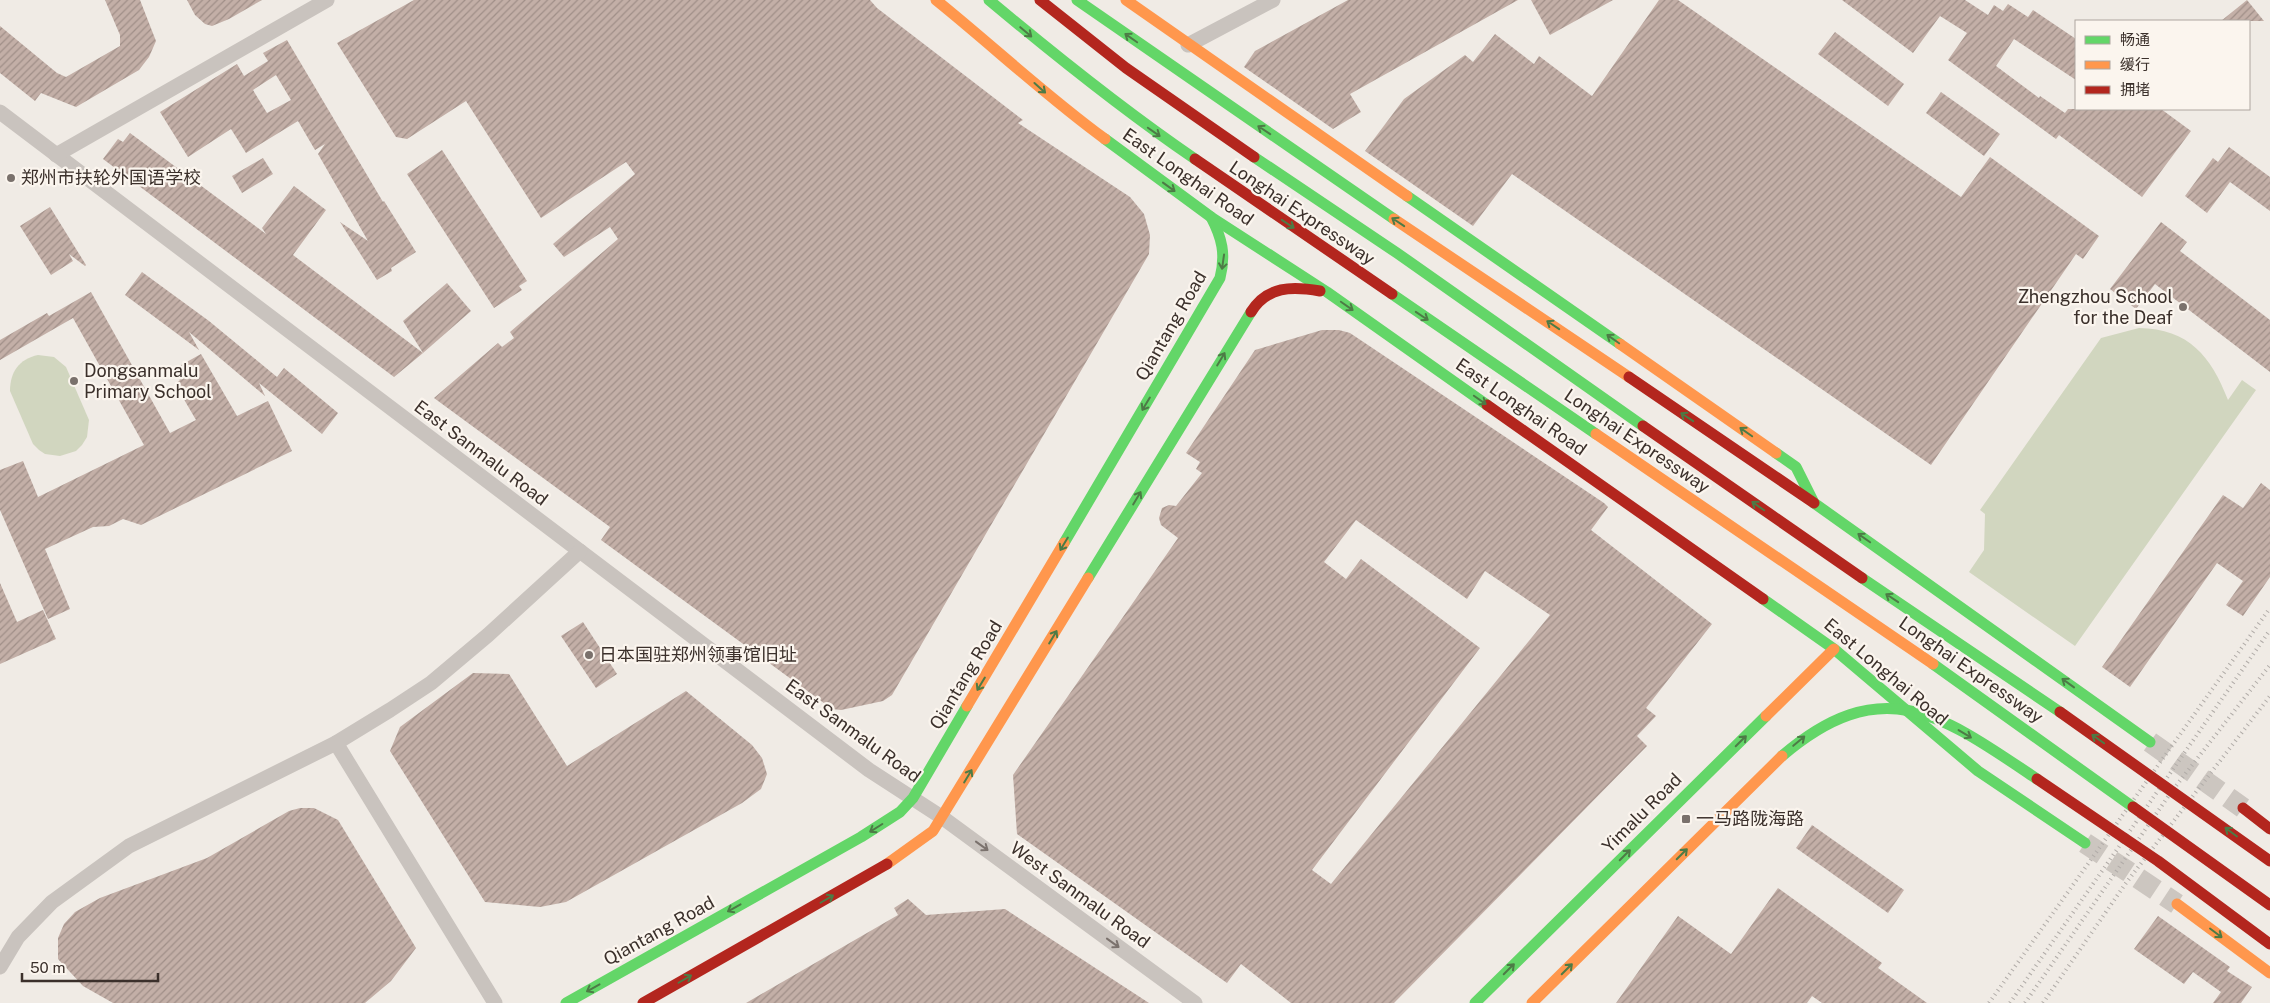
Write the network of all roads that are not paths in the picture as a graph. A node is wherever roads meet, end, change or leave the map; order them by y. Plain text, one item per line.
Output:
1 (327, 0) edge
2 (936, 0) edge
3 (989, 0) edge
4 (1040, 0) edge
5 (1077, 0) edge
6 (1126, 0) edge
7 (1273, 0) edge
8 (1188, 45) junction
9 (0, 112) edge
10 (56, 155) junction
11 (1210, 217) junction
12 (1327, 292) junction
13 (1814, 503) junction
14 (580, 551) junction
15 (1834, 649) junction
16 (2150, 742) tunnel mouth
17 (336, 743) junction
18 (914, 798) junction
19 (2243, 808) tunnel mouth
20 (943, 818) junction
21 (2270, 829) edge
22 (2085, 843) tunnel mouth
23 (2270, 861) edge
24 (2177, 904) tunnel mouth
25 (2270, 905) edge
26 (2270, 944) edge
27 (0, 967) edge
28 (2270, 973) edge
29 (494, 1003) edge
30 (566, 1003) edge
31 (643, 1003) edge
32 (1195, 1003) edge
33 (1475, 1003) edge
34 (1532, 1003) edge

1 - 10 street
2 -> 11 main road, East Longhai Road
3 -> 25 main road, Longhai Expressway, bridge
23 -> 4 main road, Longhai Expressway, bridge
13 -> 5 main road
6 - 8 main road
7 - 8 street
13 -> 8 main road
9 - 10 street, East Sanmalu Road
10 - 14 street, East Sanmalu Road
11 - 12 main road, East Longhai Road
11 -> 18 main road, Qiantang Road
12 -> 15 main road, East Longhai Road
20 -> 12 main road
16 -> 13 main road
14 - 17 street
14 - 18 street, East Sanmalu Road
15 - 22 main road, East Longhai Road
33 -> 15 main road, Yimalu Road
17 - 27 street
17 - 29 street
18 - 20 street, East Sanmalu Road
18 -> 30 main road, Qiantang Road
19 - 21 main road
31 -> 20 main road
20 -> 32 street, West Sanmalu Road
24 -> 28 main road
34 -> 26 main road, bridge

